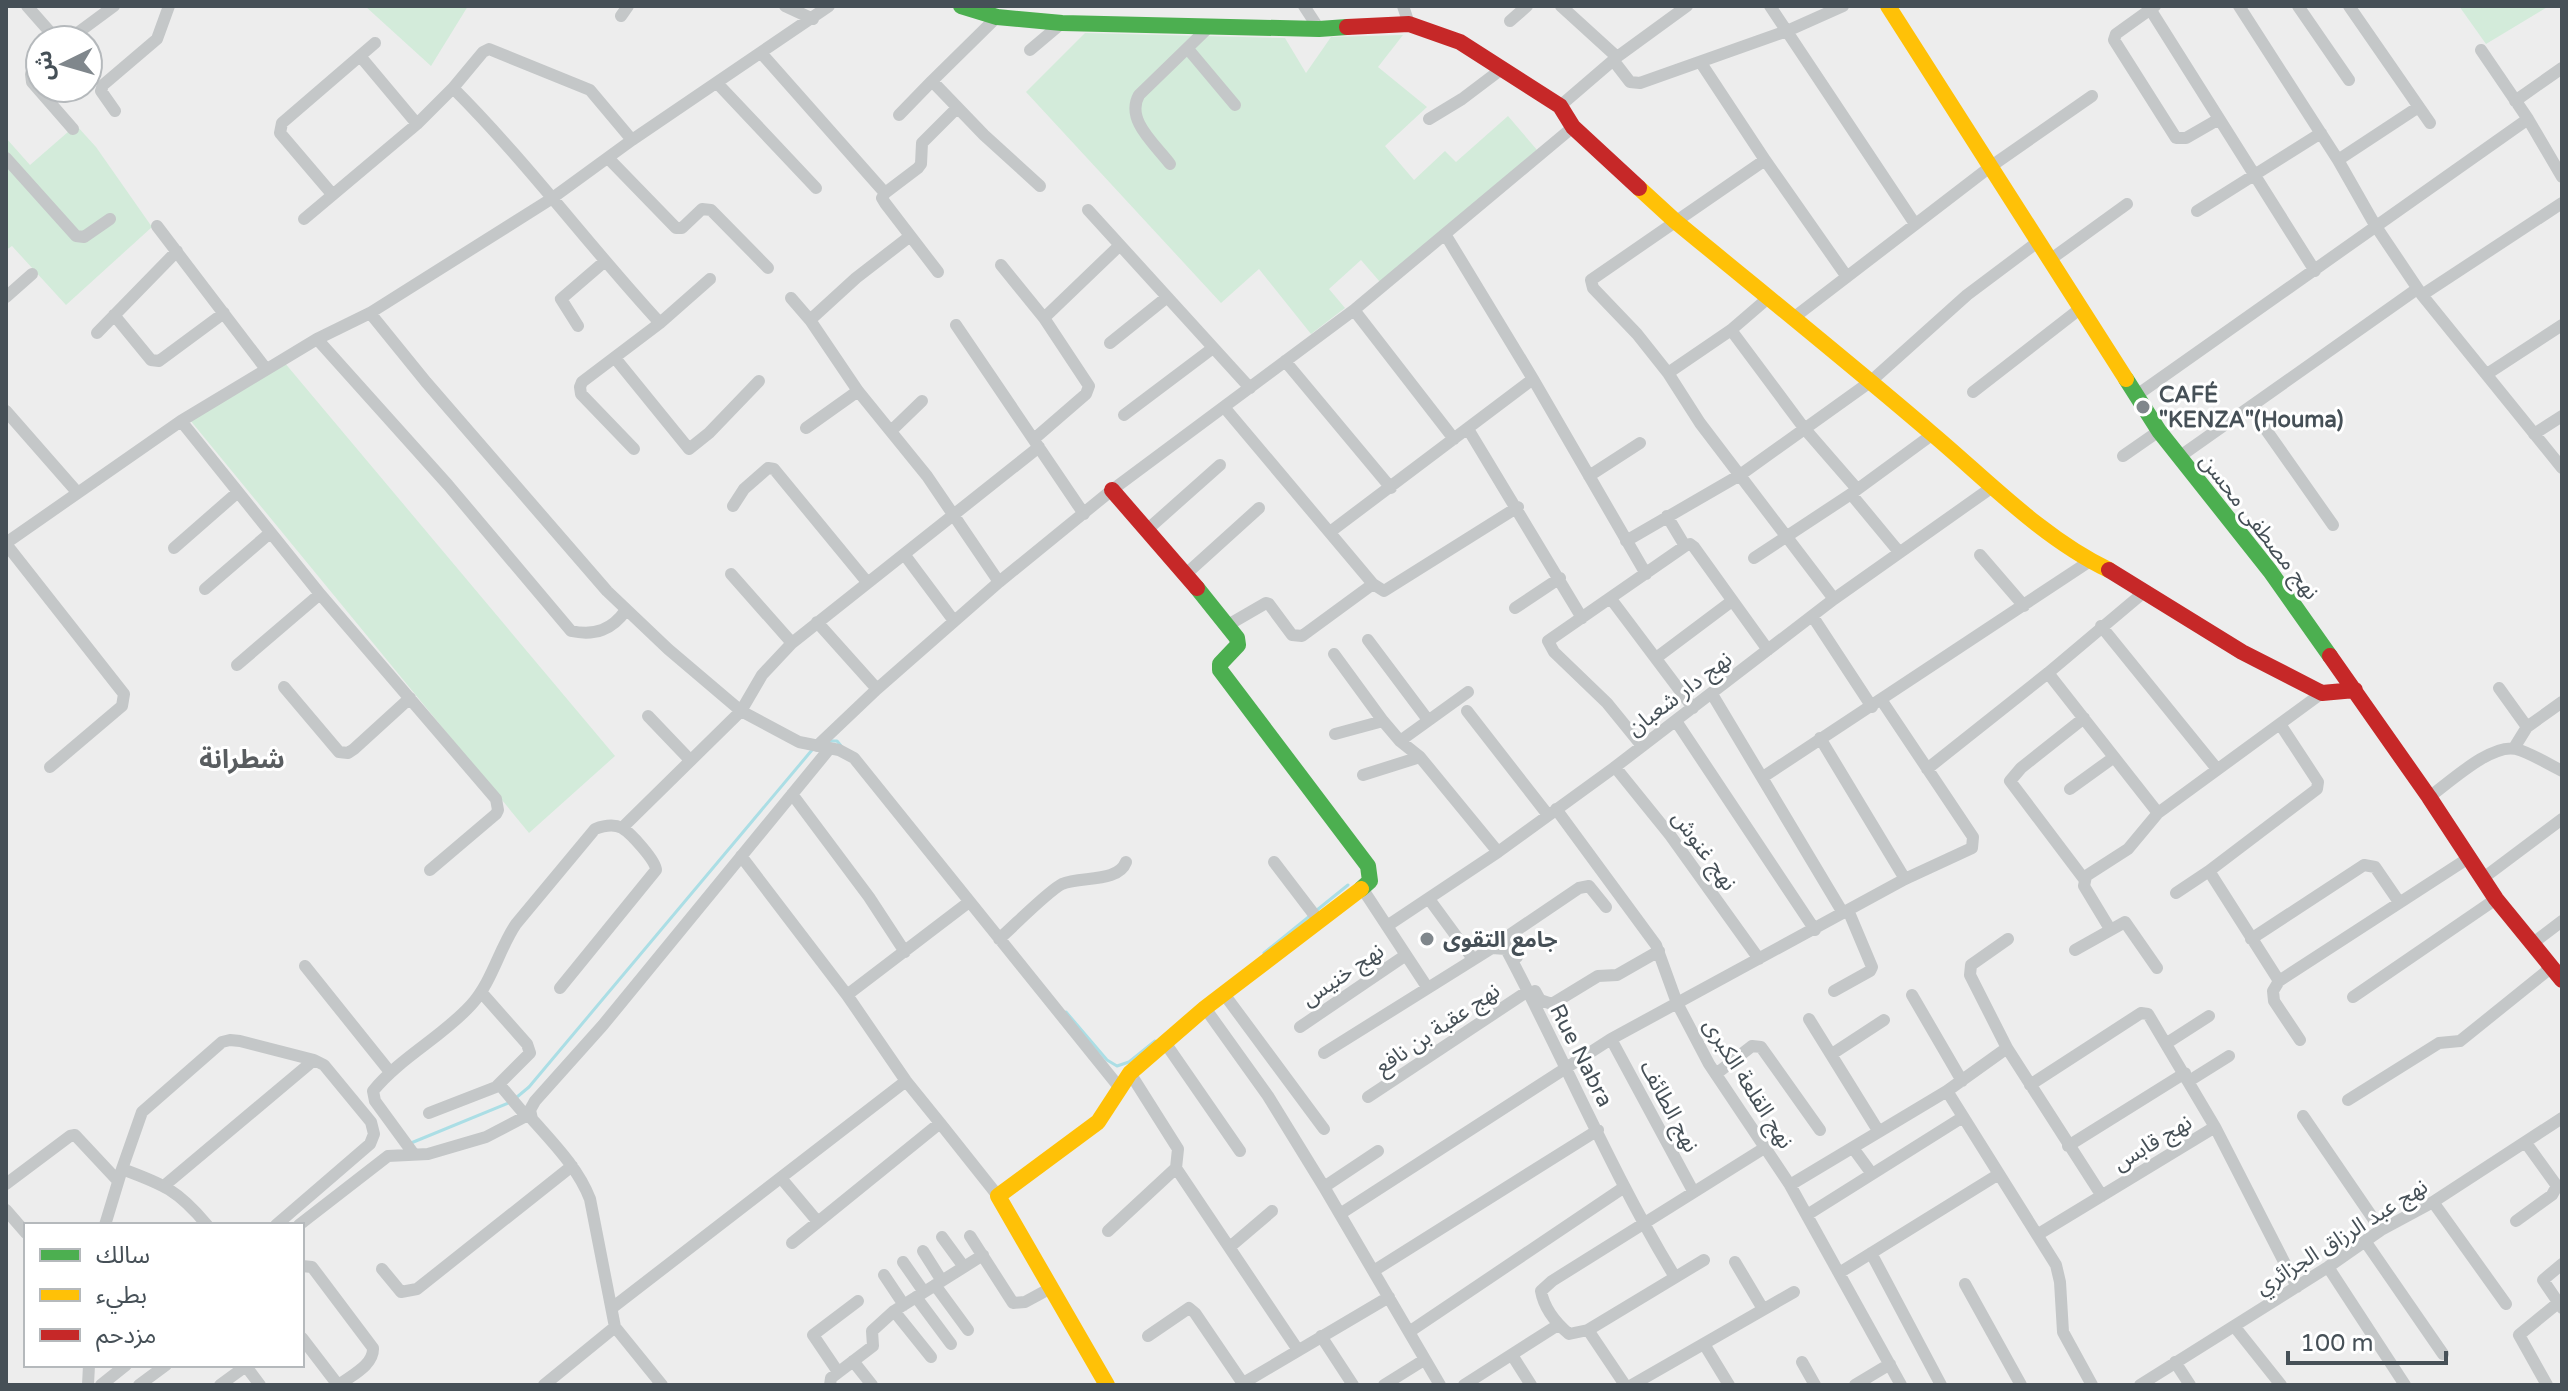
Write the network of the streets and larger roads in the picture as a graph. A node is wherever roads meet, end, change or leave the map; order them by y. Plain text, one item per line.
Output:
1 (27, 6) edge
2 (114, 6) edge
3 (169, 6) edge
4 (785, 6) edge
5 (829, 6) edge
6 (961, 6) edge
7 (1304, 6) edge
8 (1403, 6) edge
9 (1527, 6) edge
10 (1561, 6) edge
11 (1770, 6) edge
12 (1843, 6) edge
13 (1888, 6) edge
14 (2239, 6) edge
15 (2298, 6) edge
16 (2349, 6) edge
17 (1684, 7) edge
18 (2153, 8) edge
19 (997, 17) junction
20 (813, 19) junction
21 (1510, 21) dead end
22 (1062, 23) junction
23 (43, 24) edge
24 (90, 24) edge
25 (1409, 24) junction
26 (1209, 27) junction
27 (1319, 29) junction
28 (1787, 31) junction
29 (375, 43) dead end
30 (1188, 49) junction
31 (1030, 50) dead end
32 (2481, 50) dead end
33 (762, 54) junction
34 (360, 56) junction
35 (1615, 58) junction
36 (1701, 63) junction
37 (1503, 68) junction
38 (2562, 68) edge
39 (2349, 80) dead end
40 (932, 81) junction
41 (717, 83) junction
42 (453, 88) junction
43 (2092, 96) dead end
44 (2515, 101) junction
45 (51, 104) edge
46 (1235, 105) dead end
47 (1560, 106) junction
48 (957, 108) junction
49 (2417, 108) junction
50 (115, 111) dead end
51 (899, 115) dead end
52 (1429, 119) dead end
53 (2219, 119) junction
54 (2528, 119) junction
55 (2430, 123) dead end
56 (417, 124) junction
57 (1573, 127) junction
58 (73, 129) dead end
59 (2321, 133) junction
60 (632, 140) junction
61 (6, 158) edge
62 (608, 158) junction
63 (1765, 160) junction
64 (2338, 160) junction
65 (1170, 164) dead end
66 (1990, 167) junction
67 (2561, 171) edge
68 (2256, 175) junction
69 (1040, 186) dead end
70 (816, 188) dead end
71 (885, 193) junction
72 (332, 194) junction
73 (551, 199) junction
74 (2562, 203) edge
75 (2127, 204) dead end
76 (1088, 210) dead end
77 (2197, 211) dead end
78 (110, 219) dead end
79 (304, 219) dead end
80 (1675, 221) junction
81 (1915, 224) junction
82 (2375, 225) junction
83 (157, 226) dead end
84 (1445, 234) junction
85 (909, 237) junction
86 (2039, 241) junction
87 (1119, 246) junction
88 (177, 251) junction
89 (2051, 259) junction
90 (604, 262) junction
91 (1001, 265) dead end
92 (768, 268) dead end
93 (2315, 271) junction
94 (938, 272) dead end
95 (32, 274) dead end
96 (1847, 277) junction
97 (710, 279) dead end
98 (2420, 292) junction
99 (6, 297) edge
100 (791, 298) dead end
101 (1166, 298) junction
102 (1767, 299) junction
103 (2081, 308) junction
104 (1354, 310) junction
105 (224, 313) junction
106 (370, 313) junction
107 (114, 315) junction
108 (1044, 318) junction
109 (1792, 319) junction
110 (810, 320) junction
111 (660, 323) junction
112 (956, 325) dead end
113 (2562, 325) edge
114 (578, 326) dead end
115 (1731, 330) junction
116 (97, 333) dead end
117 (317, 339) junction
118 (1110, 343) dead end
119 (1213, 348) junction
120 (615, 358) junction
121 (1285, 361) junction
122 (266, 369) junction
123 (1668, 373) junction
124 (2487, 374) junction
125 (1533, 379) junction
126 (759, 381) dead end
127 (1870, 382) junction
128 (1250, 388) junction
129 (858, 391) junction
130 (1973, 392) dead end
131 (2137, 395) junction
132 (922, 401) dead end
133 (1224, 407) junction
134 (2250, 407) junction
135 (6, 411) edge
136 (1124, 415) dead end
137 (2562, 416) edge
138 (181, 421) junction
139 (806, 428) dead end
140 (1804, 428) junction
141 (1468, 429) junction
142 (892, 430) junction
143 (2159, 431) junction
144 (1933, 434) junction
145 (2534, 434) junction
146 (1454, 439) junction
147 (1036, 443) junction
148 (1640, 443) dead end
149 (634, 449) dead end
150 (2123, 456) dead end
151 (2179, 457) junction
152 (1220, 465) dead end
153 (2562, 468) edge
154 (1740, 475) junction
155 (1589, 476) junction
156 (1391, 488) junction
157 (1991, 488) junction
158 (1112, 490) junction
159 (77, 492) junction
160 (238, 492) junction
161 (1854, 492) junction
162 (733, 506) dead end
163 (1518, 507) junction
164 (1259, 508) dead end
165 (1084, 514) junction
166 (954, 515) junction
167 (1667, 516) junction
168 (2333, 525) dead end
169 (1148, 529) junction
170 (1330, 532) junction
171 (270, 533) junction
172 (1785, 536) junction
173 (8, 539) edge
174 (1626, 541) junction
175 (1685, 546) junction
176 (174, 548) dead end
177 (1899, 552) junction
178 (904, 554) junction
179 (1980, 555) dead end
180 (1754, 558) dead end
181 (2090, 561) junction
182 (731, 574) dead end
183 (1186, 574) junction
184 (1646, 574) junction
185 (1560, 578) junction
186 (867, 582) junction
187 (999, 582) junction
188 (1373, 584) junction
189 (205, 589) dead end
190 (2143, 593) junction
191 (320, 594) junction
192 (1611, 599) junction
193 (1834, 599) junction
194 (1732, 601) junction
195 (2024, 606) junction
196 (1515, 608) dead end
197 (626, 610) junction
198 (1813, 617) junction
199 (1582, 618) junction
200 (954, 621) junction
201 (817, 622) junction
202 (1228, 625) junction
203 (2101, 626) junction
204 (1368, 640) dead end
205 (792, 643) junction
206 (1768, 650) junction
207 (1334, 654) dead end
208 (1656, 658) junction
209 (237, 665) dead end
210 (2048, 673) junction
211 (284, 687) dead end
212 (2499, 688) dead end
213 (877, 689) junction
214 (2355, 690) junction
215 (1468, 692) dead end
216 (2322, 693) junction
217 (1712, 694) junction
218 (410, 698) junction
219 (2562, 702) edge
220 (1877, 704) junction
221 (1693, 708) junction
222 (741, 711) junction
223 (1467, 711) dead end
224 (648, 716) dead end
225 (2084, 718) junction
226 (1428, 720) junction
227 (1383, 721) junction
228 (1676, 721) junction
229 (2280, 724) junction
230 (2527, 727) junction
231 (1335, 734) dead end
232 (1820, 738) junction
233 (1400, 741) junction
234 (1642, 746) junction
235 (824, 747) junction
236 (2514, 748) junction
237 (1420, 757) junction
238 (2113, 758) junction
239 (690, 760) junction
240 (50, 767) dead end
241 (1615, 767) junction
242 (1927, 769) junction
243 (2217, 769) junction
244 (2562, 771) edge
245 (1363, 775) dead end
246 (1763, 777) junction
247 (2070, 789) dead end
248 (792, 794) junction
249 (2429, 797) junction
250 (1552, 812) junction
251 (2158, 813) junction
252 (2562, 819) edge
253 (622, 828) junction
254 (1498, 852) junction
255 (741, 856) junction
256 (2467, 859) junction
257 (1126, 862) dead end
258 (1274, 862) dead end
259 (430, 870) dead end
260 (2209, 871) junction
261 (1905, 879) junction
262 (2084, 879) junction
263 (2482, 879) junction
264 (1362, 888) junction
265 (2176, 893) dead end
266 (1429, 899) junction
267 (2496, 899) junction
268 (969, 902) junction
269 (2399, 902) junction
270 (1606, 907) dead end
271 (1846, 912) junction
272 (1319, 921) junction
273 (2562, 921) edge
274 (1387, 926) junction
275 (2110, 929) junction
276 (1815, 930) junction
277 (999, 939) junction
278 (2008, 939) dead end
279 (2251, 939) junction
280 (2533, 943) junction
281 (2075, 950) dead end
282 (1659, 951) junction
283 (905, 952) junction
284 (1406, 955) junction
285 (1473, 959) junction
286 (1759, 959) junction
287 (305, 966) dead end
288 (2157, 968) dead end
289 (2557, 973) edge
290 (2279, 981) junction
291 (1427, 987) junction
292 (560, 988) dead end
293 (1528, 991) junction
294 (1834, 991) dead end
295 (481, 992) junction
296 (1224, 994) junction
297 (847, 995) junction
298 (1912, 995) dead end
299 (2353, 997) dead end
300 (1677, 1003) junction
301 (1205, 1008) junction
302 (2209, 1016) dead end
303 (1809, 1019) dead end
304 (1884, 1020) dead end
305 (1300, 1027) dead end
306 (1611, 1039) junction
307 (2300, 1040) dead end
308 (2167, 1043) junction
309 (1166, 1044) junction
310 (2007, 1048) junction
311 (1324, 1053) dead end
312 (1832, 1054) junction
313 (2229, 1056) dead end
314 (314, 1060) junction
315 (1568, 1068) junction
316 (390, 1072) junction
317 (1130, 1073) junction
318 (1716, 1074) junction
319 (2187, 1077) junction
320 (906, 1081) junction
321 (1962, 1081) junction
322 (499, 1084) junction
323 (2030, 1085) junction
324 (1119, 1087) junction
325 (1947, 1091) junction
326 (1368, 1097) dead end
327 (2348, 1100) dead end
328 (429, 1113) dead end
329 (528, 1115) junction
330 (2303, 1116) dead end
331 (1963, 1117) junction
332 (2562, 1118) edge
333 (940, 1123) junction
334 (2215, 1127) junction
335 (1324, 1129) dead end
336 (1598, 1130) junction
337 (1820, 1130) dead end
338 (1879, 1132) junction
339 (2526, 1143) junction
340 (2068, 1146) junction
341 (1766, 1147) junction
342 (1853, 1148) junction
343 (1240, 1151) dead end
344 (1378, 1151) dead end
345 (413, 1153) junction
346 (572, 1166) junction
347 (1176, 1168) junction
348 (1872, 1174) junction
349 (1999, 1174) junction
350 (120, 1175) junction
351 (781, 1178) junction
352 (6, 1184) edge
353 (165, 1185) junction
354 (1790, 1185) junction
355 (1324, 1187) junction
356 (1623, 1188) junction
357 (1693, 1191) junction
358 (998, 1196) junction
359 (2102, 1196) junction
360 (2433, 1202) junction
361 (6, 1210) edge
362 (1272, 1211) dead end
363 (1340, 1214) junction
364 (1807, 1215) junction
365 (2516, 1221) dead end
366 (818, 1222) junction
367 (106, 1223) edge
368 (205, 1223) edge
369 (278, 1223) edge
370 (302, 1223) edge
371 (1642, 1223) junction
372 (2381, 1230) junction
373 (24, 1231) edge
374 (1108, 1231) dead end
375 (2037, 1235) junction
376 (970, 1236) dead end
377 (942, 1237) dead end
378 (2365, 1241) junction
379 (792, 1243) dead end
380 (1231, 1246) junction
381 (923, 1251) dead end
382 (1871, 1253) junction
383 (983, 1255) junction
384 (1704, 1260) dead end
385 (903, 1262) dead end
386 (1735, 1262) dead end
387 (2562, 1264) edge
388 (304, 1266) edge
389 (964, 1267) junction
390 (2328, 1267) junction
391 (382, 1269) dead end
392 (1375, 1270) junction
393 (1839, 1273) junction
394 (884, 1275) dead end
395 (1675, 1277) junction
396 (1965, 1284) dead end
397 (2297, 1287) junction
398 (929, 1289) junction
399 (1049, 1289) junction
400 (1794, 1292) dead end
401 (1389, 1297) junction
402 (858, 1301) dead end
403 (2506, 1304) dead end
404 (2560, 1306) edge
405 (612, 1308) junction
406 (899, 1308) junction
407 (1763, 1309) junction
408 (1558, 1325) junction
409 (2234, 1326) junction
410 (615, 1327) junction
411 (968, 1330) dead end
412 (1588, 1330) junction
413 (1409, 1332) junction
414 (1148, 1336) dead end
415 (1321, 1336) junction
416 (304, 1341) edge
417 (951, 1344) dead end
418 (1704, 1344) junction
419 (1298, 1350) junction
420 (2443, 1354) dead end
421 (1512, 1355) junction
422 (931, 1357) dead end
423 (1424, 1360) junction
424 (853, 1361) junction
425 (1802, 1362) dead end
426 (2175, 1362) junction
427 (1890, 1364) junction
428 (124, 1367) edge
429 (163, 1367) edge
430 (245, 1367) edge
431 (247, 1367) edge
432 (838, 1372) junction
433 (2542, 1383) edge
434 (1242, 1384) edge
435 (101, 1385) edge
436 (139, 1385) edge
437 (220, 1385) edge
438 (260, 1385) edge
439 (338, 1385) edge
440 (544, 1385) edge
441 (662, 1385) edge
442 (830, 1385) edge
443 (872, 1385) edge
444 (1107, 1385) edge
445 (1353, 1385) edge
446 (1384, 1385) edge
447 (1440, 1385) edge
448 (1464, 1385) edge
449 (1531, 1385) edge
450 (1625, 1385) edge
451 (1632, 1385) edge
452 (1729, 1385) edge
453 (1815, 1385) edge
454 (1855, 1385) edge
455 (1901, 1385) edge
456 (1941, 1385) edge
457 (2021, 1385) edge
458 (2092, 1385) edge
459 (2140, 1385) edge
460 (2190, 1385) edge
461 (2281, 1385) edge
462 (2405, 1385) edge

1 - 23 street
2 - 24 street
3 - 50 street
4 - 20 street
5 - 20 street
6 - 19 street
7 - 27 street
8 - 25 street
9 - 21 street
10 - 35 street
11 - 28 street
12 - 28 street
13 - 66 street, نهج مصطفى محسن
14 - 59 street
15 - 39 street
16 - 49 street
17 - 35 street
18 - 53 street
18 - 53 street
19 - 22 street
19 - 40 street
20 - 33 street
22 - 26 street
22 - 31 street
25 - 27 street
25 - 37 street
26 - 27 street
26 - 30 street
28 - 36 street
28 - 81 street
29 - 34 street
30 - 46 street
30 - 65 street
32 - 44 street
33 - 41 street
33 - 71 street
34 - 56 street
34 - 72 street
35 - 36 street
35 - 47 street
36 - 63 street
37 - 47 street
37 - 52 street
38 - 44 street
40 - 48 street
40 - 51 street
41 - 60 street
41 - 70 street
42 - 56 street
42 - 60 street
42 - 73 street
43 - 66 street
44 - 54 street
45 - 58 street
47 - 57 street
48 - 69 street
48 - 71 street
49 - 55 street
49 - 64 street
53 - 68 street
54 - 67 street
54 - 82 street
56 - 72 street
57 - 80 street
57 - 84 street
59 - 64 street
59 - 68 street
60 - 62 street
61 - 78 street
62 - 73 street
62 - 92 street
63 - 80 street
63 - 96 street
64 - 82 street
66 - 81 street
66 - 86 street, نهج مصطفى محسن
68 - 77 street
68 - 93 street
71 - 85 street
72 - 79 street
73 - 90 street
73 - 106 street
74 - 98 street
75 - 89 street
76 - 87 street
80 - 102 street
80 - 123 street
81 - 96 street
82 - 93 street
82 - 98 street
83 - 88 street
84 - 104 street
84 - 125 street
85 - 94 street
85 - 110 street
86 - 89 street, نهج مصطفى محسن
86 - 127 street
87 - 101 street
87 - 108 street
88 - 105 street
88 - 107 street
89 - 103 street, نهج مصطفى محسن
90 - 111 street
90 - 114 street
91 - 108 street
93 - 131 street
95 - 99 street
96 - 109 street
97 - 111 street
98 - 124 street
98 - 134 street
100 - 110 street
101 - 118 street
101 - 119 street
102 - 109 street
102 - 115 street
103 - 130 street
103 - 131 street, نهج مصطفى محسن
104 - 121 street
104 - 146 street
105 - 107 street
105 - 122 street
106 - 117 street
106 - 197 street
107 - 116 street
108 - 147 street
109 - 127 street
110 - 129 street
111 - 120 street
112 - 147 street
113 - 124 street
115 - 123 street
115 - 140 street
117 - 122 street
117 - 197 street
119 - 128 street
119 - 136 street
120 - 126 street
120 - 149 street
121 - 128 street
121 - 156 street
122 - 138 street
123 - 154 street
124 - 145 street
125 - 141 street
125 - 155 street
127 - 140 street
127 - 144 street
128 - 133 street
129 - 139 street
129 - 142 street
131 - 143 street, نهج مصطفى محسن
132 - 142 street
133 - 158 street
133 - 170 street
134 - 151 street
134 - 168 street
135 - 159 street
137 - 145 street
138 - 159 street
138 - 160 street
140 - 154 street
140 - 161 street
141 - 146 street
141 - 163 street
142 - 166 street
143 - 150 street
143 - 151 street, نهج مصطفى محسن
144 - 157 street
144 - 161 street
145 - 153 street
146 - 156 street
147 - 165 street
147 - 166 street
148 - 155 street
151 - 214 street, نهج مصطفى محسن
152 - 169 street
154 - 167 street
154 - 172 street
155 - 174 street
156 - 170 street
157 - 177 street, نهج دار شعبان
157 - 181 street
158 - 165 street
158 - 169 street
159 - 173 street
160 - 171 street
160 - 176 street
161 - 172 street
161 - 177 street
162 - 186 street
163 - 185 street
163 - 188 street
164 - 183 street
165 - 187 street
166 - 178 street
166 - 187 street
167 - 174 street
167 - 175 street
169 - 183 street
170 - 188 street
171 - 189 street
171 - 191 street
172 - 180 street
172 - 193 street
173 - 240 street
174 - 184 street
175 - 184 street
175 - 194 street
177 - 193 street, نهج دار شعبان
178 - 186 street
178 - 200 street
179 - 195 street
181 - 190 street
181 - 195 street
182 - 205 street
183 - 202 street
184 - 192 street
185 - 196 street
185 - 199 street
186 - 201 street
187 - 200 street
188 - 202 street
190 - 203 street
190 - 216 street
191 - 209 street
191 - 218 street
192 - 199 street
192 - 208 street
193 - 198 street, نهج دار شعبان
194 - 206 street
194 - 208 street
195 - 220 street
197 - 222 street
198 - 206 street, نهج دار شعبان
198 - 220 street
199 - 234 street
200 - 213 street
201 - 205 street
201 - 213 street
202 - 264 street
203 - 210 street
203 - 243 street
204 - 226 street
205 - 222 street
206 - 217 street, نهج دار شعبان
207 - 227 street
208 - 221 street
210 - 225 street
210 - 242 street
211 - 218 street
212 - 230 street
213 - 235 street
214 - 216 street
214 - 249 street, نهج مصطفى محسن
215 - 226 street
216 - 229 street
217 - 221 street, نهج دار شعبان
217 - 246 street
218 - 259 street
219 - 230 street
220 - 232 street
220 - 242 street
221 - 228 street, نهج دار شعبان
222 - 235 street
222 - 239 street
223 - 250 street, نهج القلعة الكبرى
224 - 239 street
225 - 238 street
225 - 262 street
226 - 233 street
227 - 231 street
227 - 233 street
228 - 234 street, نهج دار شعبان
228 - 276 street
229 - 243 street
229 - 260 street
230 - 236 street
232 - 246 street
232 - 261 street
233 - 237 street
234 - 241 street, نهج دار شعبان
235 - 248 street
235 - 268 street
236 - 244 street
236 - 249 street
237 - 245 street
237 - 254 street
238 - 247 street
238 - 251 street
239 - 253 street
241 - 250 street, نهج دار شعبان
241 - 286 street, نهج غنوش
242 - 261 street
243 - 251 street
246 - 271 street
248 - 255 street
248 - 283 street
249 - 256 street, نهج مصطفى محسن
250 - 254 street, نهج دار شعبان
250 - 282 street, نهج القلعة الكبرى
251 - 262 street
252 - 263 street
253 - 292 street
253 - 295 street
254 - 266 street, نهج دار شعبان
255 - 297 street
255 - 329 street
256 - 263 street, نهج مصطفى محسن
256 - 269 street
257 - 277 street
258 - 272 street
260 - 265 street
260 - 279 street
261 - 271 street
262 - 275 street
263 - 267 street, نهج مصطفى محسن
264 - 272 street
264 - 274 street
266 - 274 street, نهج دار شعبان
266 - 285 street
267 - 280 street, نهج مصطفى محسن
267 - 299 street
268 - 277 street
268 - 283 street
269 - 279 street
269 - 290 street
270 - 282 street
271 - 276 street
271 - 294 street
272 - 296 street
273 - 280 street
274 - 284 street
275 - 281 street
275 - 288 street
276 - 286 street
277 - 324 street
278 - 310 street
279 - 290 street
280 - 289 street, نهج مصطفى محسن
282 - 300 street, نهج القلعة الكبرى
283 - 297 street
284 - 291 street
284 - 305 street, نهج خنيس
285 - 291 street, Rue Nabra
285 - 293 street, Rue Nabra
286 - 300 street
287 - 316 street
289 - 327 street
290 - 307 street
291 - 311 street, Rue Nabra
293 - 315 street, Rue Nabra
293 - 326 street, نهج عقبة بن نافع
295 - 316 street
295 - 322 street
296 - 301 street
296 - 335 street
297 - 320 street
298 - 321 street
300 - 306 street
300 - 318 street, نهج القلعة الكبرى
301 - 309 street
301 - 355 street
302 - 308 street
303 - 312 street
304 - 312 street
306 - 315 street
306 - 357 street, نهج الطائف
308 - 319 street
308 - 323 street
309 - 317 street
309 - 343 street
310 - 321 street
310 - 323 street
312 - 338 street
313 - 319 street
314 - 350 street
314 - 353 street
314 - 369 street
315 - 336 street, Rue Nabra
315 - 363 street
316 - 345 street
317 - 324 street
317 - 347 street
318 - 337 street
318 - 341 street, نهج القلعة الكبرى
319 - 334 street
319 - 340 street
320 - 333 street
320 - 351 street
321 - 325 street
322 - 328 street
322 - 329 street
323 - 340 street
324 - 358 street
325 - 331 street
325 - 338 street
329 - 345 street
329 - 346 street
330 - 372 street
331 - 348 street
331 - 349 street
332 - 339 street, نهج عبد الرزاق الجزائري
333 - 358 street
333 - 366 street
334 - 359 street, نهج قابس
334 - 397 street, نهج قابس
336 - 356 street, Rue Nabra
336 - 392 street
338 - 342 street
339 - 360 street, نهج عبد الرزاق الجزائري
339 - 365 street
340 - 359 street
341 - 354 street, نهج القلعة الكبرى
341 - 357 street
342 - 348 street
342 - 354 street
344 - 355 street
345 - 370 street
346 - 391 street
346 - 405 street
347 - 374 street
347 - 380 street
348 - 364 street
349 - 375 street
349 - 382 street
350 - 352 street
350 - 353 street
350 - 367 street
351 - 366 street
351 - 405 street
353 - 368 street
354 - 364 street, نهج القلعة الكبرى
355 - 363 street
356 - 371 street, Rue Nabra
356 - 413 street
357 - 371 street
358 - 399 street
359 - 375 street, نهج قابس
360 - 372 street, نهج عبد الرزاق الجزائري
360 - 403 street
361 - 373 street
362 - 380 street
363 - 392 street
364 - 393 street, نهج القلعة الكبرى
366 - 379 street
371 - 395 street, Rue Nabra
371 - 408 street
372 - 378 street, نهج عبد الرزاق الجزائري
375 - 458 street
376 - 383 street
377 - 389 street
378 - 390 street, نهج عبد الرزاق الجزائري
378 - 420 street
380 - 419 street
381 - 398 street
382 - 393 street
382 - 456 street
383 - 389 street
383 - 399 street
384 - 395 street
385 - 398 street
386 - 407 street
387 - 404 street
388 - 439 street
389 - 398 street
390 - 397 street, نهج عبد الرزاق الجزائري
390 - 462 street
392 - 401 street
393 - 427 street, نهج القلعة الكبرى
394 - 406 street
395 - 412 street
396 - 457 street
397 - 409 street, نهج عبد الرزاق الجزائري
398 - 406 street
398 - 411 street
398 - 417 street
399 - 444 street
400 - 407 street
401 - 413 street
401 - 415 street
402 - 432 street
404 - 433 street
405 - 410 street
406 - 422 street
406 - 424 street
407 - 418 street
408 - 412 street
408 - 421 street
409 - 426 street, نهج عبد الرزاق الجزائري
409 - 461 street
410 - 440 street
410 - 441 street
412 - 450 street
413 - 423 street
414 - 434 street
415 - 419 street
415 - 445 street
416 - 439 street
418 - 451 street
418 - 452 street
419 - 434 street
421 - 448 street
421 - 449 street
423 - 446 street
423 - 447 street
424 - 432 street
424 - 443 street
425 - 453 street
426 - 459 street, نهج عبد الرزاق الجزائري
426 - 460 street
427 - 454 street
427 - 455 street, نهج القلعة الكبرى
428 - 435 street
429 - 436 street
430 - 437 street
431 - 438 street
432 - 442 street

